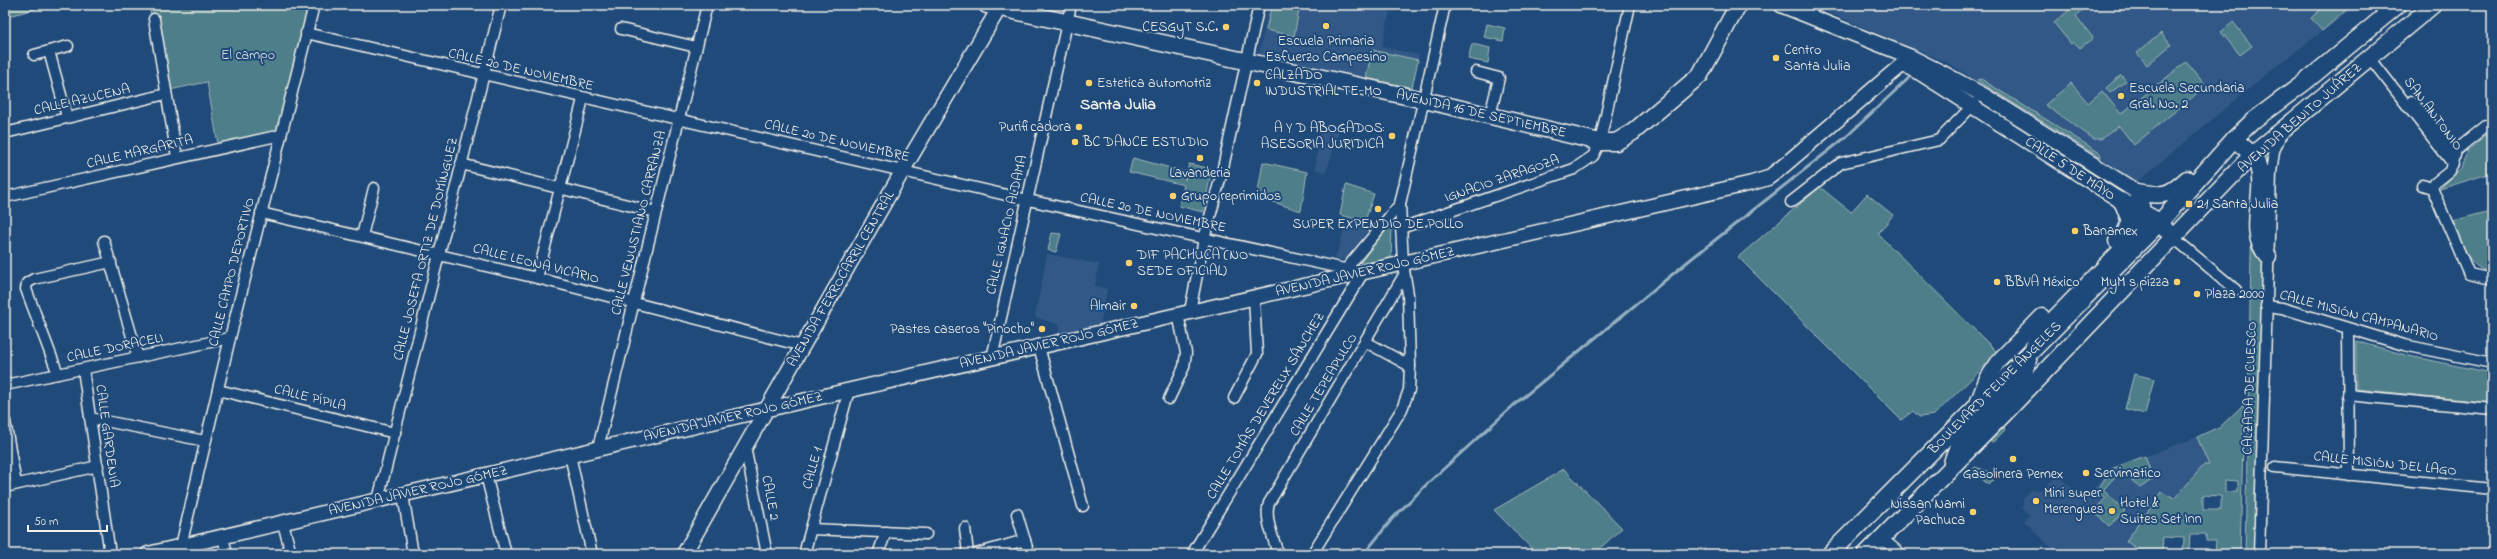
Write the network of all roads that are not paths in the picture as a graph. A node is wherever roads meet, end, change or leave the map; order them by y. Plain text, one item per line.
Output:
1 (314, 5) edge
2 (501, 5) edge
3 (707, 5) edge
4 (1071, 5) edge
5 (1259, 5) edge
6 (1445, 5) edge
7 (1630, 5) edge
8 (1738, 5) edge
9 (1781, 5) edge
10 (2398, 5) edge
11 (2433, 5) edge
12 (996, 6) edge
13 (154, 20) dead end
14 (1067, 23) junction
15 (621, 29) dead end
16 (306, 34) junction
17 (68, 46) dead end
18 (696, 47) junction
19 (49, 51) junction
20 (34, 55) dead end
21 (2370, 58) junction
22 (1246, 61) junction
23 (1908, 62) junction
24 (1476, 72) dead end
25 (484, 76) junction
26 (166, 94) junction
27 (1985, 96) junction
28 (582, 99) junction
29 (1424, 100) junction
30 (1971, 105) junction
31 (1490, 116) junction
32 (67, 117) junction
33 (678, 120) junction
34 (2427, 125) junction
35 (2492, 125) edge
36 (2282, 129) junction
37 (5, 133) edge
38 (281, 135) junction
39 (2234, 139) junction
40 (1600, 142) junction
41 (2455, 151) junction
42 (2252, 155) junction
43 (177, 157) junction
44 (461, 164) junction
45 (2453, 164) junction
46 (2207, 168) junction
47 (903, 170) junction
48 (2422, 185) dead end
49 (374, 188) dead end
50 (560, 188) junction
51 (2432, 188) junction
52 (2137, 192) junction
53 (5, 196) edge
54 (1028, 200) junction
55 (2121, 201) junction
56 (1791, 202) dead end
57 (1400, 204) junction
58 (656, 212) junction
59 (261, 213) junction
60 (2143, 214) junction
61 (2160, 222) junction
62 (1401, 228) junction
63 (362, 236) junction
64 (2174, 238) junction
65 (1204, 239) junction
66 (104, 241) dead end
67 (439, 255) junction
68 (2268, 256) junction
69 (111, 262) junction
70 (1346, 269) junction
71 (1404, 270) junction
72 (1363, 273) junction
73 (537, 278) junction
74 (2492, 279) edge
75 (2236, 290) dead end
76 (1254, 297) junction
77 (634, 303) junction
78 (2266, 306) junction
79 (1184, 313) junction
80 (2348, 329) junction
81 (230, 338) junction
82 (1366, 342) junction
83 (803, 346) junction
84 (1039, 347) junction
85 (2029, 356) junction
86 (138, 357) junction
87 (992, 358) junction
88 (2492, 363) edge
89 (1410, 366) junction
90 (83, 369) junction
91 (58, 374) junction
92 (5, 385) edge
93 (218, 390) junction
94 (849, 390) junction
95 (2348, 395) junction
96 (1234, 398) dead end
97 (1169, 399) dead end
98 (1976, 406) junction
99 (768, 408) junction
100 (2492, 409) edge
101 (90, 418) junction
102 (5, 421) edge
103 (395, 433) junction
104 (205, 441) junction
105 (745, 447) junction
106 (598, 448) junction
107 (570, 455) junction
108 (98, 466) junction
109 (2275, 467) dead end
110 (1950, 468) junction
111 (2349, 474) junction
112 (486, 475) junction
113 (16, 484) junction
114 (5, 487) edge
115 (2492, 489) edge
116 (403, 495) junction
117 (378, 500) junction
118 (1083, 506) dead end
119 (1017, 514) dead end
120 (283, 523) junction
121 (965, 528) dead end
122 (811, 529) junction
123 (886, 532) junction
124 (926, 534) dead end
125 (223, 537) junction
126 (1881, 538) junction
127 (1025, 540) junction
128 (181, 546) junction
129 (110, 554) edge
130 (148, 554) edge
131 (227, 554) edge
132 (291, 554) edge
133 (413, 554) edge
134 (506, 554) edge
135 (592, 554) edge
136 (684, 554) edge
137 (767, 554) edge
138 (804, 554) edge
139 (878, 554) edge
140 (968, 554) edge
141 (976, 554) edge
142 (1029, 554) edge
143 (1192, 554) edge
144 (1278, 554) edge
145 (1312, 554) edge
146 (1830, 554) edge
147 (1866, 554) edge
148 (1901, 554) edge
149 (2259, 554) edge

1 - 16 street, CALLE CAMPO DEPORTIVO
2 - 25 street, CALLE JOSEFA ORTIZ DE DOMÍNGUEZ
3 - 18 street, CALLE VENUSTIANO CARRANZA
4 - 14 street, CALLE IGNACIO ALDAMA
5 - 22 street
6 - 29 street
7 - 40 street, IGNACIO ZARAGOZA
8 - 40 main road, AVENIDA 16 DE SEPTIEMBRE
9 - 23 street, CALLE 5 DE MAYO
10 - 39 main road, AVENIDA BENITO JUÁREZ
11 - 21 main road, AVENIDA BENITO JUÁREZ
12 - 14 main road, AVENIDA 16 DE SEPTIEMBRE
12 - 47 street, AVENIDA FERROCARRIL CENTRAL
13 - 26 street
14 - 22 main road, AVENIDA 16 DE SEPTIEMBRE
14 - 54 street, CALLE IGNACIO ALDAMA
15 - 18 street
16 - 25 street, CALLE 20 DE NOVIEMBRE
16 - 38 street, CALLE CAMPO DEPORTIVO
17 - 19 street
18 - 33 street, CALLE VENUSTIANO CARRANZA
19 - 20 street
19 - 32 street
21 - 34 street, SAN ANTONIO
21 - 36 main road, AVENIDA BENITO JUÁREZ
22 - 29 main road, AVENIDA 16 DE SEPTIEMBRE
22 - 65 street
23 - 27 street, CALLE 5 DE MAYO
23 - 30 street, CALLE 5 DE MAYO
23 - 71 street, AVENIDA JAVIER ROJO GÓMEZ
24 - 31 street
25 - 28 street, CALLE 20 DE NOVIEMBRE
25 - 44 street, CALLE JOSEFA ORTIZ DE DOMÍNGUEZ
26 - 32 street, CALLE AZUCENA
26 - 43 street
27 - 30 street
27 - 52 street, CALLE 5 DE MAYO
28 - 33 street, CALLE 20 DE NOVIEMBRE
28 - 50 street
29 - 31 main road, AVENIDA 16 DE SEPTIEMBRE
29 - 57 street
30 - 55 street, CALLE 5 DE MAYO
30 - 56 street
31 - 40 main road, AVENIDA 16 DE SEPTIEMBRE
32 - 37 street, CALLE AZUCENA
33 - 47 street, CALLE 20 DE NOVIEMBRE
33 - 58 street, CALLE VENUSTIANO CARRANZA
34 - 41 street, SAN ANTONIO
34 - 45 street, SAN ANTONIO
35 - 41 street
36 - 42 main road, AVENIDA BENITO JUÁREZ
36 - 68 street, CALZADA DE CUESCO
38 - 43 street, CALLE MARGARITA
38 - 59 street, CALLE CAMPO DEPORTIVO
39 - 42 main road
39 - 46 main road, AVENIDA BENITO JUÁREZ
40 - 62 street, IGNACIO ZARAGOZA
41 - 45 street
42 - 64 main road, AVENIDA BENITO JUÁREZ
42 - 68 main road
43 - 53 street, CALLE MARGARITA
44 - 50 street
44 - 67 street, CALLE JOSEFA ORTIZ DE DOMÍNGUEZ
45 - 51 street
46 - 52 main road
46 - 61 main road, AVENIDA BENITO JUÁREZ
47 - 54 street, CALLE 20 DE NOVIEMBRE
47 - 83 street, AVENIDA FERROCARRIL CENTRAL
48 - 51 street
49 - 63 street
50 - 58 street
50 - 73 street
51 - 74 street
52 - 60 street, CALLE 5 DE MAYO
54 - 65 street, CALLE 20 DE NOVIEMBRE
54 - 87 street, CALLE IGNACIO ALDAMA
55 - 60 main road
55 - 98 street, CALLE 5 DE MAYO
57 - 62 street
57 - 70 street
58 - 77 street, CALLE VENUSTIANO CARRANZA
59 - 63 street, CALLE LEONA VICARIO
59 - 81 street, CALLE CAMPO DEPORTIVO
60 - 61 main road
60 - 85 street
61 - 64 main road
61 - 85 main road, BOULEVARD FELIPE ÁNGELES
62 - 71 street
63 - 67 street, CALLE LEONA VICARIO
64 - 75 street
64 - 110 main road, BOULEVARD FELIPE ÁNGELES
65 - 70 street, CALLE 20 DE NOVIEMBRE
65 - 79 street
66 - 69 street
67 - 73 street, CALLE LEONA VICARIO
67 - 103 street, CALLE JOSEFA ORTIZ DE DOMÍNGUEZ
68 - 78 street, CALZADA DE CUESCO
69 - 86 street
69 - 91 street
70 - 72 street, CALLE 20 DE NOVIEMBRE
71 - 72 street, AVENIDA JAVIER ROJO GÓMEZ
71 - 82 street, CALLE TEPEAPULCO
71 - 89 street
72 - 76 street, AVENIDA JAVIER ROJO GÓMEZ
72 - 143 street, CALLE TOMÁS DEVEREUX SÁNCHEZ
73 - 77 street, CALLE LEONA VICARIO
76 - 79 street, AVENIDA JAVIER ROJO GÓMEZ
76 - 96 street
77 - 83 street, CALLE LEONA VICARIO
77 - 106 street, CALLE VENUSTIANO CARRANZA
78 - 80 street, CALLE MISIÓN CAMPANARIO
78 - 149 street, CALZADA DE CUESCO
79 - 84 street, AVENIDA JAVIER ROJO GÓMEZ
79 - 97 street
80 - 88 street, CALLE MISIÓN CAMPANARIO
80 - 95 street
81 - 86 street, CALLE DORACELI
81 - 93 street, CALLE CAMPO DEPORTIVO
82 - 89 street
82 - 144 street, CALLE TEPEAPULCO
83 - 99 street, AVENIDA FERROCARRIL CENTRAL
84 - 87 street, AVENIDA JAVIER ROJO GÓMEZ
84 - 118 street
85 - 98 main road, BOULEVARD FELIPE ÁNGELES
85 - 110 main road
86 - 90 street, CALLE DORACELI
87 - 94 street, AVENIDA JAVIER ROJO GÓMEZ
89 - 145 street
90 - 91 street, CALLE DORACELI
90 - 101 street, CALLE GARDENIA
91 - 92 street, CALLE DORACELI
93 - 103 street, CALLE PÍPILA
93 - 104 street, CALLE CAMPO DEPORTIVO
94 - 99 street, AVENIDA JAVIER ROJO GÓMEZ
94 - 122 street, CALLE 1
95 - 100 street
95 - 111 street
98 - 146 main road, BOULEVARD FELIPE ÁNGELES
99 - 105 street, AVENIDA FERROCARRIL CENTRAL
99 - 106 street, AVENIDA JAVIER ROJO GÓMEZ
101 - 104 street
101 - 108 street, CALLE GARDENIA
102 - 113 street
103 - 117 street, CALLE JOSEFA ORTIZ DE DOMÍNGUEZ
104 - 128 street, CALLE CAMPO DEPORTIVO
105 - 136 street, AVENIDA FERROCARRIL CENTRAL
105 - 137 street, CALLE 2
106 - 107 street, AVENIDA JAVIER ROJO GÓMEZ
107 - 112 street, AVENIDA JAVIER ROJO GÓMEZ
107 - 135 street
108 - 113 street
108 - 129 street, CALLE GARDENIA
109 - 111 street, CALLE MISIÓN DEL LAGO
110 - 126 main road, BOULEVARD FELIPE ÁNGELES
111 - 115 street, CALLE MISIÓN DEL LAGO
112 - 116 street, AVENIDA JAVIER ROJO GÓMEZ
112 - 134 street
113 - 114 street
116 - 117 street, AVENIDA JAVIER ROJO GÓMEZ
116 - 133 street
117 - 120 street, AVENIDA JAVIER ROJO GÓMEZ
119 - 127 street
120 - 125 street, AVENIDA JAVIER ROJO GÓMEZ
120 - 132 street
121 - 140 street
122 - 123 street
122 - 138 street, CALLE 1
123 - 124 street
123 - 139 street
125 - 128 street, AVENIDA JAVIER ROJO GÓMEZ
125 - 131 street
126 - 147 main road, BOULEVARD FELIPE ÁNGELES
126 - 148 street
127 - 141 street
127 - 142 street
128 - 130 street, AVENIDA JAVIER ROJO GÓMEZ

